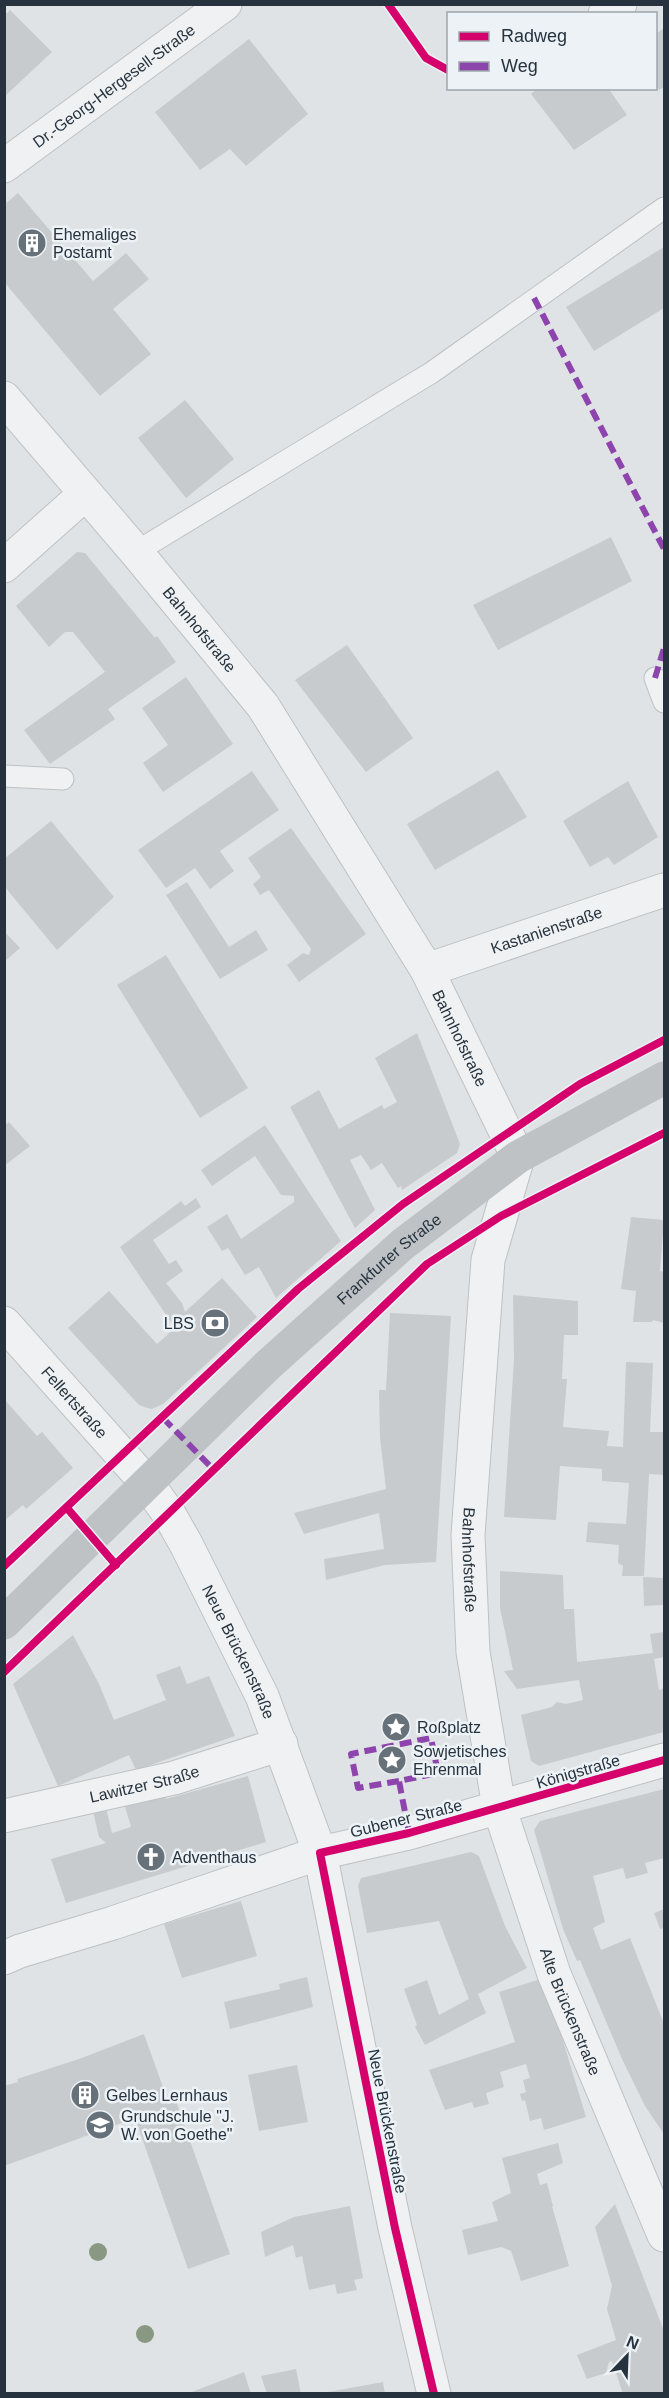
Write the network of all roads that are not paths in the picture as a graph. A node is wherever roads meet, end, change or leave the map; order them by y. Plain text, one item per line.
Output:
1 (225, 4) edge
2 (4, 166) edge
3 (664, 208) edge
4 (4, 398) edge
5 (85, 494) junction
6 (136, 552) junction
7 (4, 566) edge
8 (655, 678) dead end
9 (664, 702) edge
10 (4, 776) edge
11 (63, 779) dead end
12 (664, 890) edge
13 (427, 970) junction
14 (664, 1078) edge
15 (518, 1158) junction
16 (4, 1323) edge
17 (146, 1482) junction
18 (4, 1623) edge
19 (281, 1744) junction
20 (664, 1760) edge
21 (499, 1807) junction
22 (4, 1816) edge
23 (320, 1853) junction
24 (4, 1959) edge
25 (662, 2220) edge
26 (434, 2394) edge

1 - 2 street, Dr.-Georg-Hergesell-Straße
3 - 6 lane
4 - 5 street, Bahnhofstraße
5 - 6 street, Bahnhofstraße
5 - 7 street
6 - 13 street, Bahnhofstraße
8 - 9 lane
10 - 11 lane
12 - 13 street, Kastanienstraße
13 - 15 street, Bahnhofstraße
14 - 15 main road, Frankfurter Straße
15 - 17 main road, Frankfurter Straße
15 - 21 street, Bahnhofstraße
16 - 17 street, Fellertstraße
17 - 18 main road
17 - 19 street, Neue Brückenstraße
19 - 22 street, Lawitzer Straße
19 - 23 street, Neue Brückenstraße
20 - 21 street, Königstraße
21 - 23 street, Gubener Straße
21 - 25 street, Alte Brückenstraße
23 - 24 street, Gubener Straße
23 - 26 street, Neue Brückenstraße

